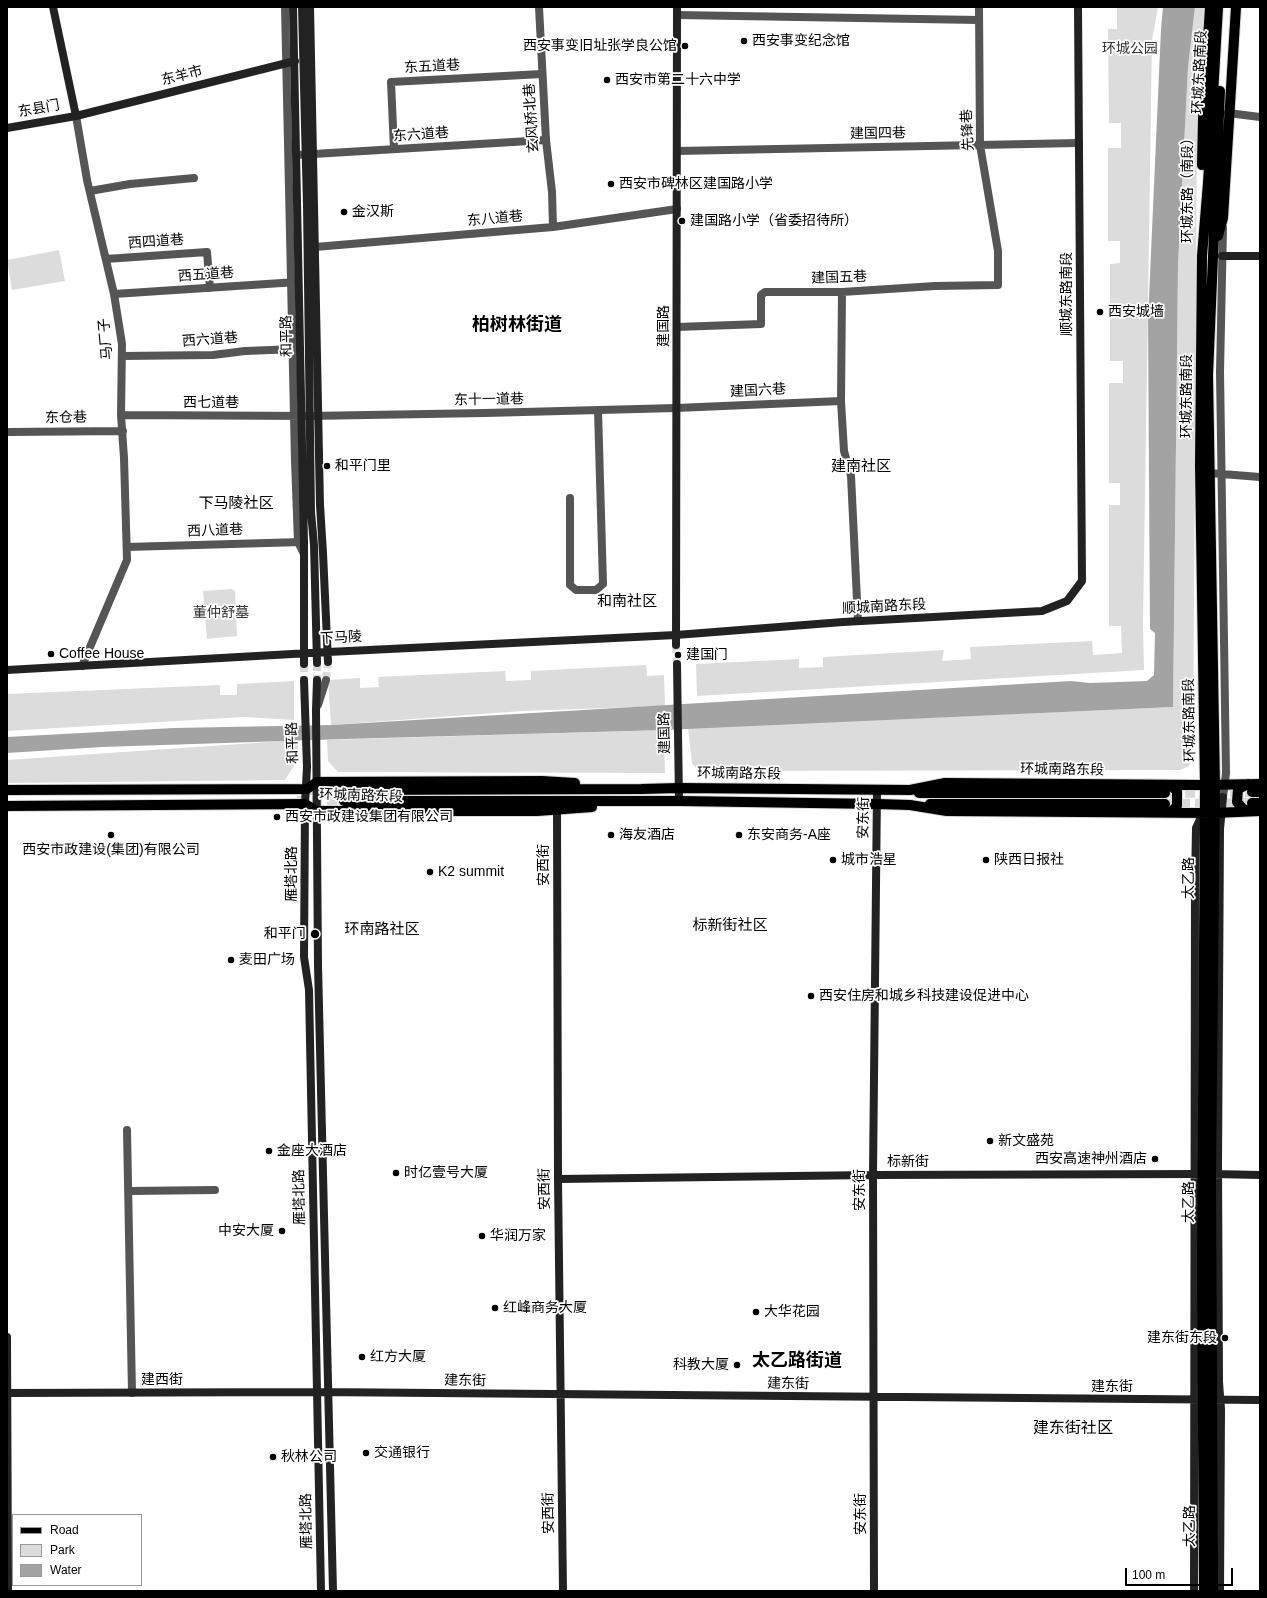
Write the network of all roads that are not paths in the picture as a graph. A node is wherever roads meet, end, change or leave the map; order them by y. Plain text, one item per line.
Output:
1 (53, 7) edge
2 (285, 7) edge
3 (293, 7) edge
4 (302, 7) edge
5 (310, 7) edge
6 (539, 7) edge
7 (979, 7) edge
8 (1078, 7) edge
9 (1210, 7) edge
10 (1218, 7) edge
11 (1224, 7) edge
12 (1236, 7) edge
13 (677, 11) edge
14 (979, 20) junction
15 (291, 62) junction
16 (542, 74) junction
17 (1228, 113) junction
18 (76, 116) junction
19 (1260, 117) edge
20 (7, 128) edge
21 (546, 140) junction
22 (1079, 143) junction
23 (980, 145) junction
24 (394, 149) junction
25 (677, 151) junction
26 (309, 154) junction
27 (297, 155) junction
28 (194, 178) dead end
29 (90, 192) junction
30 (677, 209) junction
31 (553, 227) junction
32 (315, 246) junction
33 (998, 251) joint
34 (1218, 255) junction
35 (1202, 256) junction
36 (1260, 256) edge
37 (106, 259) junction
38 (295, 282) junction
39 (210, 288) junction
40 (842, 292) junction
41 (114, 294) junction
42 (676, 327) junction
43 (297, 349) junction
44 (122, 356) junction
45 (841, 400) junction
46 (676, 408) junction
47 (598, 410) junction
48 (121, 415) junction
49 (302, 416) junction
50 (318, 416) junction
51 (123, 431) junction
52 (9, 432) dead end
53 (1209, 473) junction
54 (1222, 474) junction
55 (1260, 477) edge
56 (570, 498) dead end
57 (301, 542) junction
58 (126, 547) junction
59 (1082, 581) joint
60 (858, 621) junction
61 (676, 635) junction
62 (676, 645) tunnel mouth
63 (317, 652) junction
64 (328, 652) junction
65 (304, 653) junction
66 (328, 662) tunnel mouth
67 (317, 663) tunnel mouth
68 (304, 664) tunnel mouth
69 (676, 664) tunnel mouth
70 (82, 666) junction
71 (7, 670) edge
72 (304, 680) tunnel mouth
73 (321, 680) tunnel mouth
74 (317, 782) junction
75 (1260, 784) edge
76 (1215, 785) junction
77 (678, 788) junction
78 (306, 789) junction
79 (641, 789) junction
80 (1168, 789) junction
81 (1253, 789) edge
82 (7, 790) edge
83 (345, 790) tunnel mouth
84 (877, 790) junction
85 (344, 801) tunnel mouth
86 (679, 801) junction
87 (643, 802) junction
88 (305, 804) junction
89 (877, 804) junction
90 (7, 806) edge
91 (1255, 807) edge
92 (1168, 808) junction
93 (317, 811) junction
94 (557, 811) junction
95 (1213, 813) junction
96 (127, 1130) dead end
97 (1207, 1174) junction
98 (873, 1175) junction
99 (1260, 1175) edge
100 (558, 1179) junction
101 (215, 1190) dead end
102 (129, 1191) junction
103 (7, 1338) edge
104 (317, 1392) junction
105 (328, 1392) junction
106 (7, 1393) edge
107 (132, 1393) junction
108 (561, 1395) junction
109 (874, 1398) junction
110 (1260, 1400) edge
111 (1207, 1401) junction
112 (8, 1591) edge
113 (321, 1591) edge
114 (333, 1591) edge
115 (563, 1591) edge
116 (874, 1591) edge
117 (1194, 1591) edge
118 (1204, 1591) edge
119 (1213, 1591) edge
120 (1220, 1591) edge

1 - 18 street, 马厂子
2 - 15 street
3 - 15 street, 和平路
4 - 26 street, 和平路
5 - 26 street
6 - 16 street, 玄风桥北巷
7 - 14 street, 先锋巷
8 - 22 street, 顺城东路南段
9 - 35 main road, 环城东路（南段）
10 - 35 main road, 环城东路南段
11 - 34 main road, 环城东路南段
12 - 17 main road, 环城东路（南段）
13 - 14 street
13 - 25 street, 建国路
14 - 23 street, 先锋巷
15 - 18 street, 东羊市
15 - 27 street, 和平路
15 - 38 street
16 - 21 street, 玄风桥北巷
16 - 24 street, 东五道巷
17 - 19 street
17 - 34 main road, 环城东路（南段）
18 - 20 street, 东县门
18 - 29 street, 马厂子
21 - 24 street, 东六道巷
21 - 31 street, 玄风桥北巷
22 - 23 street, 建国四巷
22 - 59 street, 顺城东路南段
23 - 25 street, 建国四巷
23 - 33 street, 先锋巷
24 - 26 street, 东六道巷
25 - 30 street, 建国路
26 - 27 street, 东六道巷
26 - 32 street
26 - 49 street, 和平路
27 - 38 street, 和平路
28 - 29 street
29 - 37 street, 马厂子
30 - 31 street, 东八道巷
30 - 42 street, 建国路
31 - 32 street, 东八道巷
32 - 50 street
33 - 40 street, 建国五巷
34 - 36 street
34 - 53 main road, 环城东路南段
34 - 54 street
35 - 76 main road, 环城东路南段
37 - 39 street, 西四道巷
37 - 41 street, 马厂子
38 - 39 street, 西五道巷
38 - 43 street, 和平路
39 - 41 street, 西五道巷
40 - 42 street, 建国五巷
40 - 45 street
41 - 44 street, 马厂子
42 - 46 street, 建国路
43 - 44 street, 西六道巷
43 - 49 street, 和平路
44 - 48 street, 马厂子
45 - 46 street, 建国六巷
45 - 60 street
46 - 47 street, 东十一道巷
46 - 61 street, 建国路
47 - 50 street, 东十一道巷
47 - 56 street
48 - 49 street, 西七道巷
48 - 51 street, 马厂子
49 - 50 street, 东十一道巷
49 - 57 street, 和平路
49 - 63 street, 和平路
50 - 64 street
51 - 52 street, 东仓巷
51 - 58 street, 马厂子
53 - 54 street
53 - 76 main road, 环城东路南段
54 - 55 street
54 - 76 street
57 - 58 street, 西八道巷
57 - 65 street, 和平路
58 - 70 street, 马厂子
59 - 60 street, 顺城南路东段
60 - 61 street, 顺城南路东段
61 - 62 street, 建国路
61 - 64 street, 下马陵
63 - 64 street, 下马陵
63 - 65 street, 下马陵
63 - 67 street, 和平路
64 - 66 street
65 - 68 street, 和平路
65 - 70 street, 下马陵
69 - 77 street, 建国路
70 - 71 street, 下马陵
72 - 78 street, 和平路
73 - 74 street, 雁塔北路
74 - 78 main road, 环城南路东段
74 - 79 main road, 环城南路东段
74 - 93 street, 雁塔北路
75 - 81 main road, 环城南路东段
76 - 80 main road, 环城南路东段
76 - 81 main road, 环城南路东段
76 - 95 main road, 太乙路
76 - 95 street
77 - 79 main road, 环城南路东段
77 - 84 main road, 环城南路东段
77 - 86 street, 建国路
78 - 82 main road, 环城南路东段
78 - 88 street, 和平路
79 - 83 main road, 环城南路东段
80 - 84 main road, 环城南路东段
80 - 92 main road
81 - 91 main road
84 - 89 street, 安东街
85 - 87 main road, 环城南路东段
86 - 87 main road, 环城南路东段
86 - 89 main road, 环城南路东段
87 - 94 main road, 环城南路东段
88 - 90 main road, 环城南路东段
88 - 93 main road, 环城南路东段
88 - 104 street, 雁塔北路
89 - 92 main road, 环城南路东段
89 - 98 street, 安东街
91 - 95 main road, 环城南路东段
92 - 95 main road, 环城南路东段
93 - 94 main road, 环城南路东段
93 - 105 street, 雁塔北路
94 - 100 street, 安西街
95 - 97 main road, 太乙路
95 - 97 street
96 - 102 street
97 - 98 street, 标新街
97 - 99 street, 标新街
97 - 111 main road, 太乙路
97 - 111 street
98 - 100 street, 标新街
98 - 109 street, 安东街
100 - 108 street, 安西街
101 - 102 street
102 - 107 street
103 - 106 street
104 - 105 street, 建东街
104 - 107 street, 建西街
104 - 113 street, 雁塔北路
105 - 108 street, 建东街
105 - 114 street, 雁塔北路
106 - 107 street, 建西街
106 - 112 street
108 - 109 street, 建东街
108 - 115 street, 安西街
109 - 111 street, 建东街
109 - 116 street, 安东街
110 - 111 street, 建东街
111 - 117 street
111 - 118 main road, 太乙路
111 - 119 main road, 太乙路
111 - 120 street

